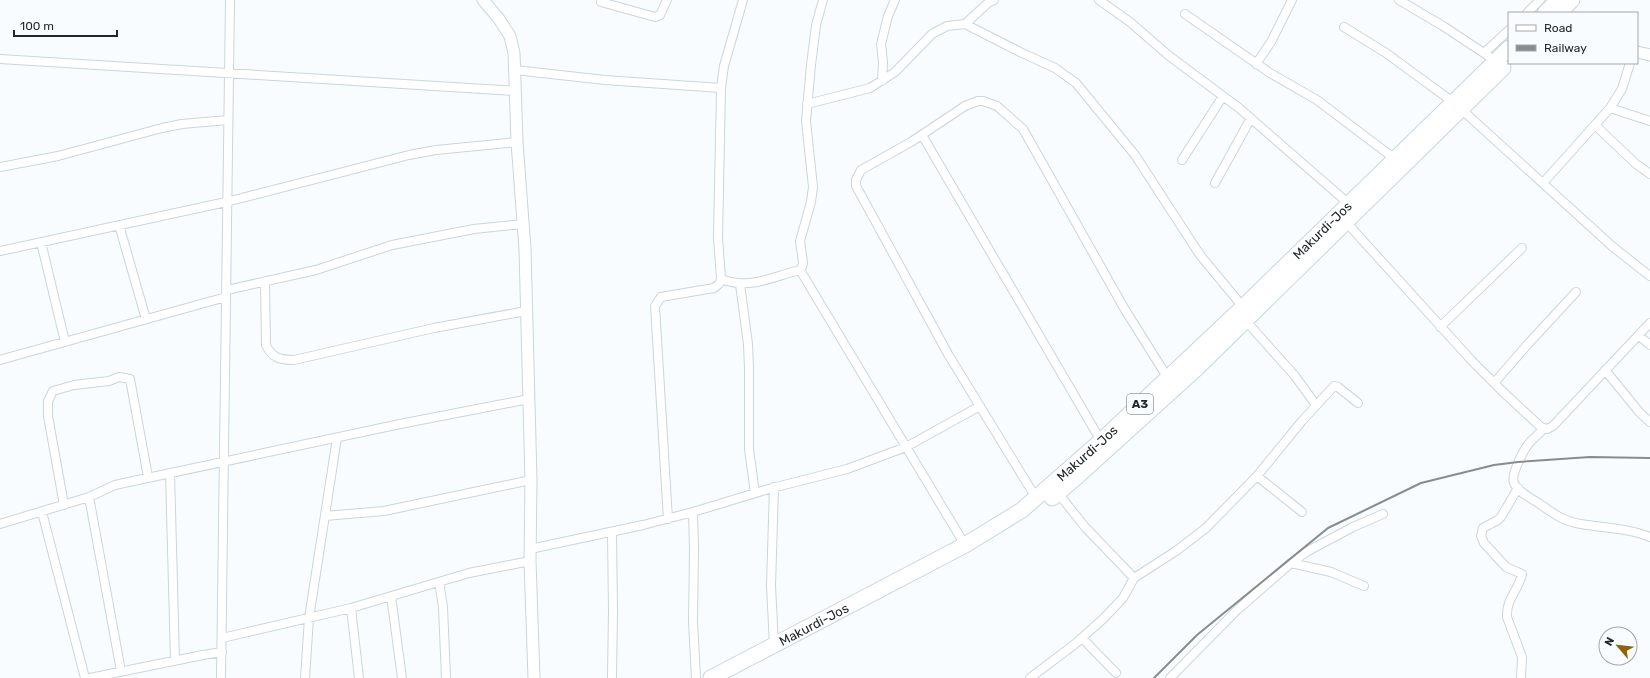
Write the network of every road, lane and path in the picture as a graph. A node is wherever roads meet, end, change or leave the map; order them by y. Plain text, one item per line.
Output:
1 (230, 0) edge
2 (483, 0) edge
3 (667, 0) edge
4 (742, 0) edge
5 (823, 0) edge
6 (895, 0) edge
7 (994, 0) edge
8 (1099, 0) edge
9 (1292, 0) edge
10 (1399, 0) edge
11 (1540, 0) edge
12 (1558, 0) edge
13 (1572, 0) edge
14 (601, 2) dead end
15 (1528, 12) edge
16 (1545, 12) edge
17 (1560, 12) edge
18 (1185, 14) dead end
19 (965, 24) junction
20 (1344, 27) dead end
21 (1508, 32) edge
22 (1508, 49) edge
23 (1638, 52) edge
24 (1650, 55) edge
25 (0, 59) edge
26 (1497, 59) edge
27 (883, 62) junction
28 (1256, 64) junction
29 (1630, 64) edge
30 (515, 70) junction
31 (895, 72) junction
32 (229, 74) junction
33 (882, 81) junction
34 (721, 88) junction
35 (516, 90) junction
36 (1223, 96) junction
37 (807, 104) junction
38 (1457, 106) junction
39 (1610, 108) junction
40 (1251, 118) junction
41 (228, 120) junction
42 (1650, 122) edge
43 (1595, 126) junction
44 (922, 135) junction
45 (517, 142) junction
46 (1395, 159) junction
47 (1182, 160) dead end
48 (0, 167) edge
49 (1650, 174) edge
50 (1543, 182) junction
51 (1215, 183) dead end
52 (226, 202) junction
53 (1348, 203) junction
54 (1346, 222) junction
55 (523, 224) junction
56 (119, 225) junction
57 (41, 242) junction
58 (1522, 248) dead end
59 (0, 251) edge
60 (800, 270) junction
61 (1650, 276) edge
62 (721, 280) junction
63 (265, 282) junction
64 (740, 284) junction
65 (1576, 292) dead end
66 (226, 294) junction
67 (526, 311) junction
68 (1244, 314) junction
69 (146, 319) junction
70 (1650, 323) edge
71 (1440, 327) junction
72 (1639, 336) junction
73 (66, 342) junction
74 (1650, 345) edge
75 (0, 360) edge
76 (1605, 370) junction
77 (1171, 383) junction
78 (1494, 383) junction
79 (529, 399) junction
80 (1358, 403) dead end
81 (1316, 405) junction
82 (980, 406) junction
83 (1650, 422) edge
84 (1544, 428) junction
85 (338, 438) junction
86 (1101, 441) junction
87 (906, 447) junction
88 (224, 462) junction
89 (170, 473) junction
90 (1257, 476) junction
91 (148, 477) junction
92 (531, 480) junction
93 (774, 487) junction
94 (1518, 488) junction
95 (755, 493) junction
96 (1058, 493) junction
97 (89, 497) junction
98 (1036, 498) junction
99 (64, 505) junction
100 (42, 512) junction
101 (693, 512) junction
102 (1302, 512) dead end
103 (1383, 514) dead end
104 (325, 516) junction
105 (668, 519) junction
106 (0, 524) edge
107 (612, 532) junction
108 (1650, 537) edge
109 (965, 545) junction
110 (530, 549) junction
111 (530, 561) junction
112 (1291, 563) junction
113 (1134, 578) junction
114 (439, 582) junction
115 (1364, 586) dead end
116 (391, 596) junction
117 (351, 608) junction
118 (309, 618) junction
119 (222, 638) junction
120 (1082, 638) junction
121 (774, 645) junction
122 (222, 652) junction
123 (175, 660) junction
124 (121, 671) junction
125 (1116, 673) dead end
126 (85, 678) edge
127 (90, 678) edge
128 (221, 678) edge
129 (304, 678) edge
130 (359, 678) edge
131 (402, 678) edge
132 (446, 678) edge
133 (534, 678) edge
134 (612, 678) edge
135 (696, 678) edge
136 (711, 678) edge
137 (733, 678) edge
138 (1030, 678) edge
139 (1170, 678) edge
140 (1520, 678) edge

1 - 32 street
2 - 30 street
3 - 14 street
4 - 34 street
5 - 37 street
6 - 27 street
7 - 19 street
8 - 36 street
9 - 28 street
10 - 26 street
11 - 15 street
12 - 16 highway
13 - 17 highway
18 - 28 street
19 - 31 street
19 - 68 street
20 - 38 street
21 - 26 street
22 - 26 highway, Makurdi-Jos / A3
23 - 24 street
25 - 32 street
26 - 38 highway, Makurdi-Jos / A3
27 - 31 street
27 - 33 street
28 - 46 street
29 - 39 street
30 - 34 street
30 - 35 street
31 - 33 street
32 - 35 street
32 - 41 street
33 - 37 street
34 - 62 street
35 - 45 street
36 - 40 street
36 - 47 street
37 - 60 street
38 - 46 highway, Makurdi-Jos / A3
38 - 50 street
38 - 54 highway, Makurdi-Jos / A3
39 - 42 street
39 - 43 street
40 - 51 street
40 - 53 street
41 - 48 street
41 - 52 street
43 - 49 street
43 - 50 street
44 - 77 street
44 - 82 street
44 - 86 street
45 - 52 street
45 - 55 street
46 - 53 highway, Makurdi-Jos / A3
50 - 61 street
52 - 56 street
52 - 66 street
53 - 68 highway, Makurdi-Jos / A3
54 - 68 highway, Makurdi-Jos / A3
54 - 71 street
55 - 63 street
55 - 67 street
56 - 57 street
56 - 69 street
57 - 59 street
57 - 73 street
58 - 71 street
60 - 64 street
60 - 87 street
62 - 64 street
62 - 105 street
63 - 66 street
63 - 67 street
64 - 95 street
65 - 78 street
66 - 69 street
66 - 88 street
67 - 79 street
68 - 77 highway, Makurdi-Jos / A3
68 - 81 street
69 - 73 street
70 - 72 street
71 - 78 street
72 - 74 street
72 - 76 street
73 - 75 street
76 - 83 street
76 - 84 street
77 - 86 highway, Makurdi-Jos / A3
77 - 96 highway, Makurdi-Jos / A3
78 - 84 street
79 - 85 street
79 - 92 street
80 - 81 street
81 - 90 street
82 - 87 street
82 - 98 street
84 - 94 street
85 - 88 street
85 - 104 street
86 - 98 highway, Makurdi-Jos / A3
87 - 93 street
87 - 109 street
88 - 89 street
88 - 119 street
89 - 91 street
89 - 123 street
90 - 102 street
90 - 113 street
91 - 97 street
91 - 99 street
92 - 104 street
92 - 110 street
93 - 95 street
93 - 121 street
94 - 108 street
94 - 140 street
95 - 101 street
96 - 113 street
96 - 137 highway, Makurdi-Jos / A3
97 - 99 street
97 - 124 street
98 - 109 highway, Makurdi-Jos / A3
99 - 100 street
100 - 106 street
100 - 126 street
101 - 105 street
101 - 135 street
103 - 112 street
104 - 118 street
105 - 107 street
107 - 110 street
107 - 134 street
109 - 121 highway, Makurdi-Jos / A3
110 - 111 street
111 - 114 street
111 - 133 street
112 - 115 street
112 - 139 street
113 - 120 street
114 - 116 street
114 - 132 street
116 - 117 street
116 - 131 street
117 - 118 street
117 - 130 street
118 - 119 street
118 - 129 street
119 - 122 street
120 - 125 street
120 - 138 street
121 - 136 highway, Makurdi-Jos / A3
122 - 123 street
122 - 128 street
123 - 124 street
124 - 127 street

